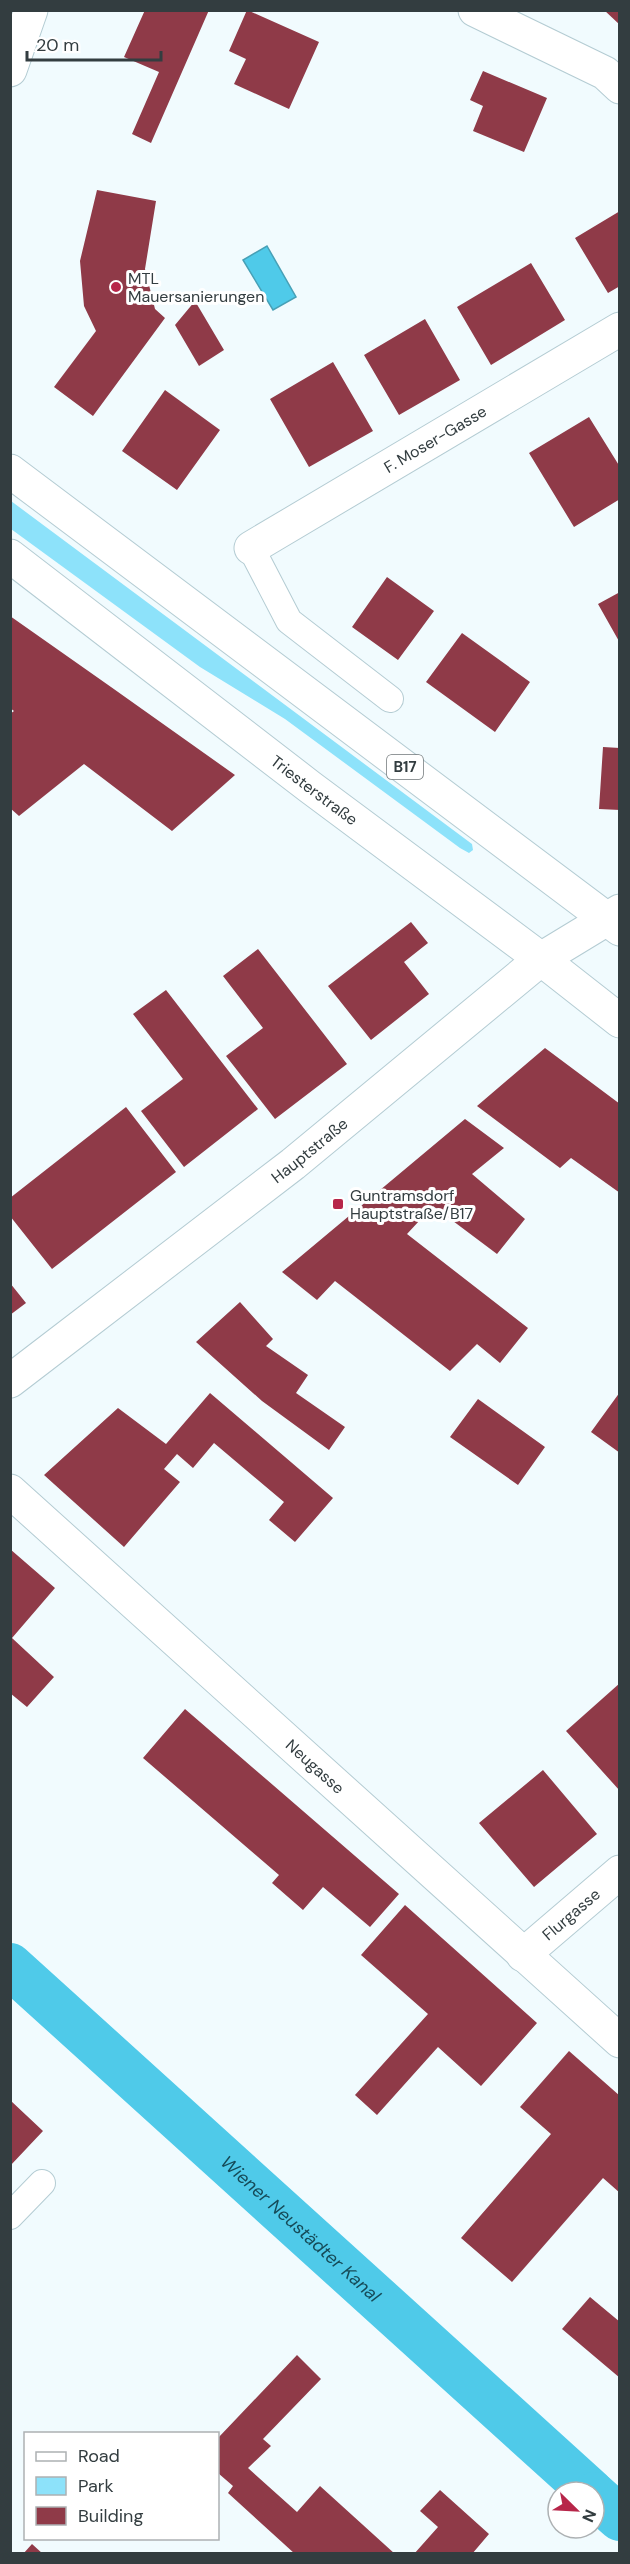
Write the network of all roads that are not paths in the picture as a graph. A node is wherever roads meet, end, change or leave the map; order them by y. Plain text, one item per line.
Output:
1 (31, 10) edge
2 (474, 10) edge
3 (10, 70) edge
4 (620, 87) edge
5 (620, 329) edge
6 (10, 471) edge
7 (251, 548) joint
8 (10, 556) edge
9 (390, 699) dead end
10 (615, 919) edge
11 (541, 959) junction
12 (620, 1021) edge
13 (10, 1381) edge
14 (10, 1491) edge
15 (620, 1872) edge
16 (523, 1955) junction
17 (620, 2041) edge
18 (42, 2183) dead end
19 (10, 2216) edge

1 - 3 street
2 - 4 street
5 - 7 street, F. Moser-Gasse
6 - 10 street, B17
7 - 9 lane
8 - 11 street, Triesterstraße
10 - 11 street, Hauptstraße
11 - 12 street, Triesterstraße
11 - 13 street, Hauptstraße
14 - 16 street, Neugasse
15 - 16 street, Flurgasse
16 - 17 street, Neugasse
18 - 19 lane

